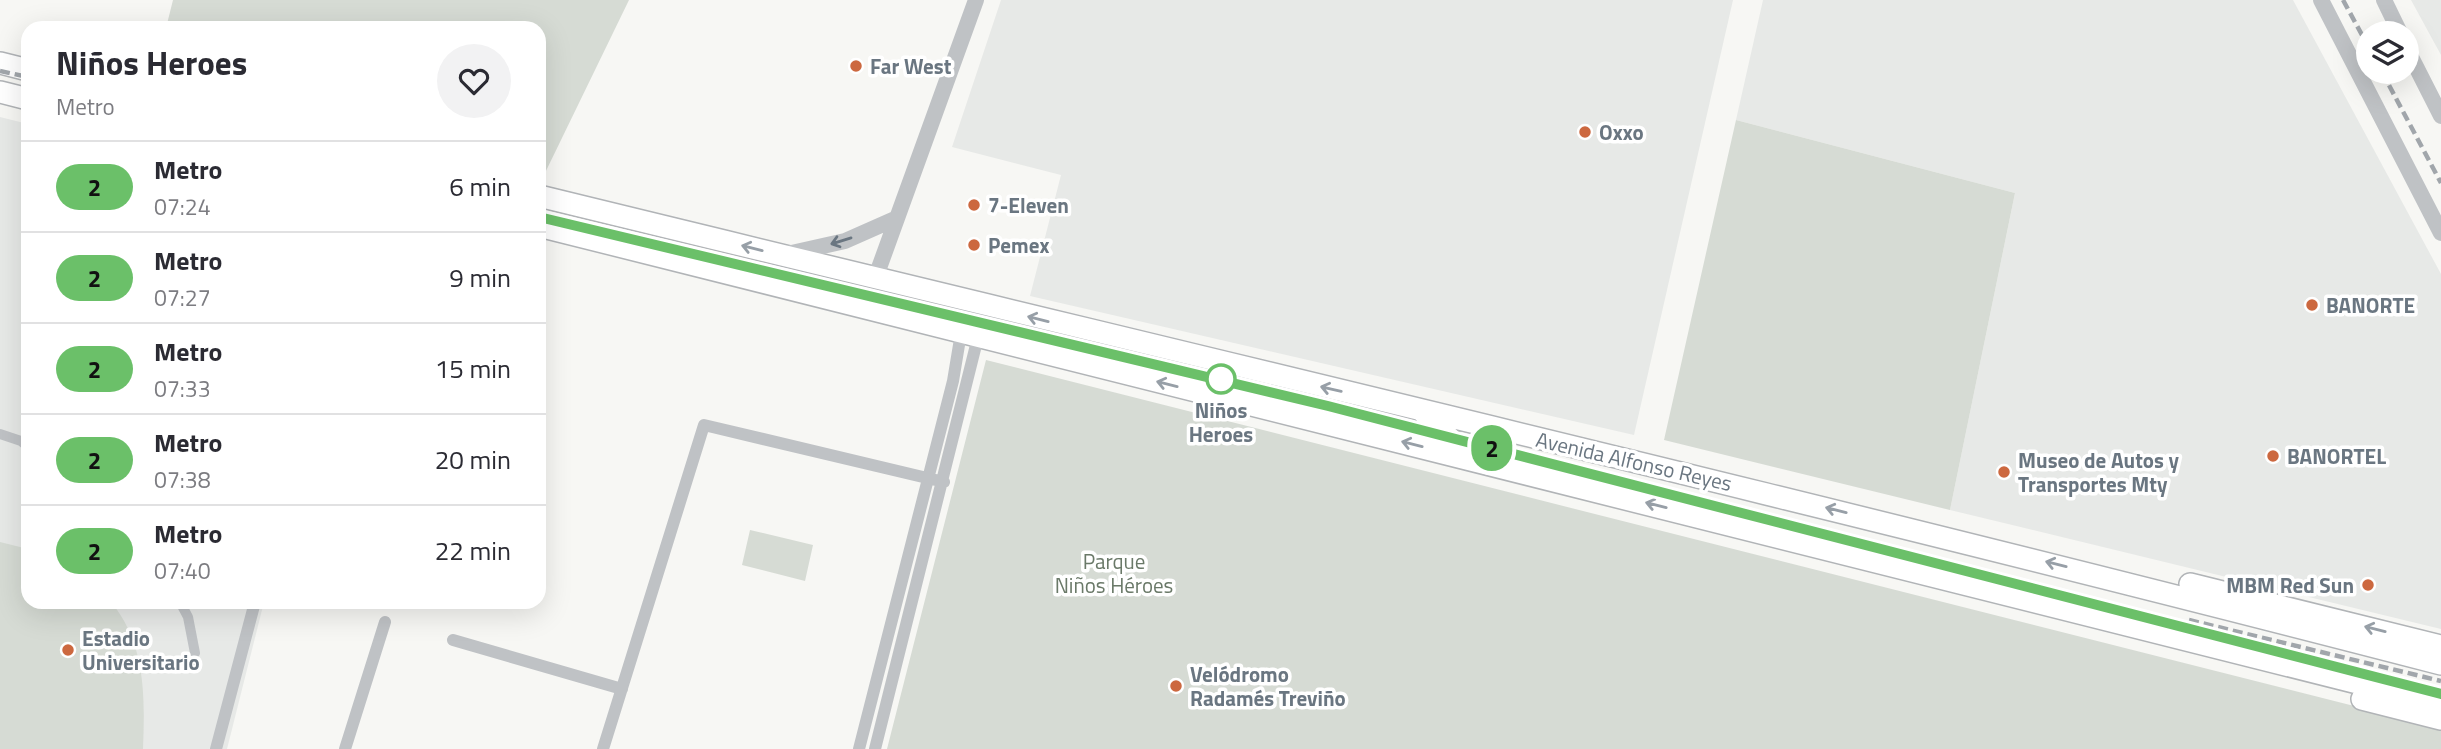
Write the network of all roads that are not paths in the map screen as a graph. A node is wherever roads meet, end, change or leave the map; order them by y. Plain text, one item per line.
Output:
1 (976, 0) edge
2 (2321, 0) edge
3 (2384, 0) edge
4 (2394, 21) edge
5 (0, 63) edge
6 (21, 68) edge
7 (2419, 73) edge
8 (0, 92) edge
9 (21, 97) edge
10 (2441, 116) edge
11 (546, 198) edge
12 (897, 218) junction
13 (546, 228) edge
14 (2441, 233) edge
15 (782, 255) junction
16 (842, 270) junction
17 (876, 279) junction
18 (920, 322) junction
19 (970, 335) junction
20 (1422, 411) junction
21 (0, 434) edge
22 (21, 441) edge
23 (1471, 459) junction
24 (929, 479) junction
25 (944, 482) junction
26 (2123, 581) junction
27 (902, 583) junction
28 (917, 586) junction
29 (2042, 602) junction
30 (184, 609) edge
31 (253, 609) edge
32 (385, 622) dead end
33 (453, 640) dead end
34 (2441, 646) edge
35 (195, 653) dead end
36 (2441, 664) edge
37 (622, 689) junction
38 (2441, 704) edge
39 (2441, 719) edge
40 (216, 749) edge
41 (345, 749) edge
42 (603, 749) edge
43 (859, 749) edge
44 (875, 749) edge

1 - 12 street
2 - 14 street
3 - 4 street
5 - 6 highway
7 - 10 street
8 - 9 highway
15 -> 11 highway, Avenida Alfonso Reyes
12 -> 15 street
12 - 17 street
13 - 18 highway, Avenida Alfonso Reyes
15 - 16 highway, Avenida Alfonso Reyes
16 - 17 highway, Avenida Alfonso Reyes
16 - 18 highway
20 -> 17 highway, Avenida Alfonso Reyes
18 - 19 highway, Avenida Alfonso Reyes
23 -> 19 highway, Avenida Alfonso Reyes
19 - 24 street
19 - 25 street
20 - 23 highway
26 -> 20 highway, Avenida Alfonso Reyes
21 - 22 street
29 -> 23 highway, Avenida Alfonso Reyes
24 - 25 street
24 - 27 street
24 - 37 street
25 - 28 street
34 -> 26 highway
26 - 36 highway, Avenida Alfonso Reyes
27 - 28 street
27 - 43 street
28 - 44 street
29 - 38 highway, Avenida Alfonso Reyes
29 - 39 highway
30 - 35 street
31 - 40 street
32 - 41 street
33 - 37 street
37 - 42 street

